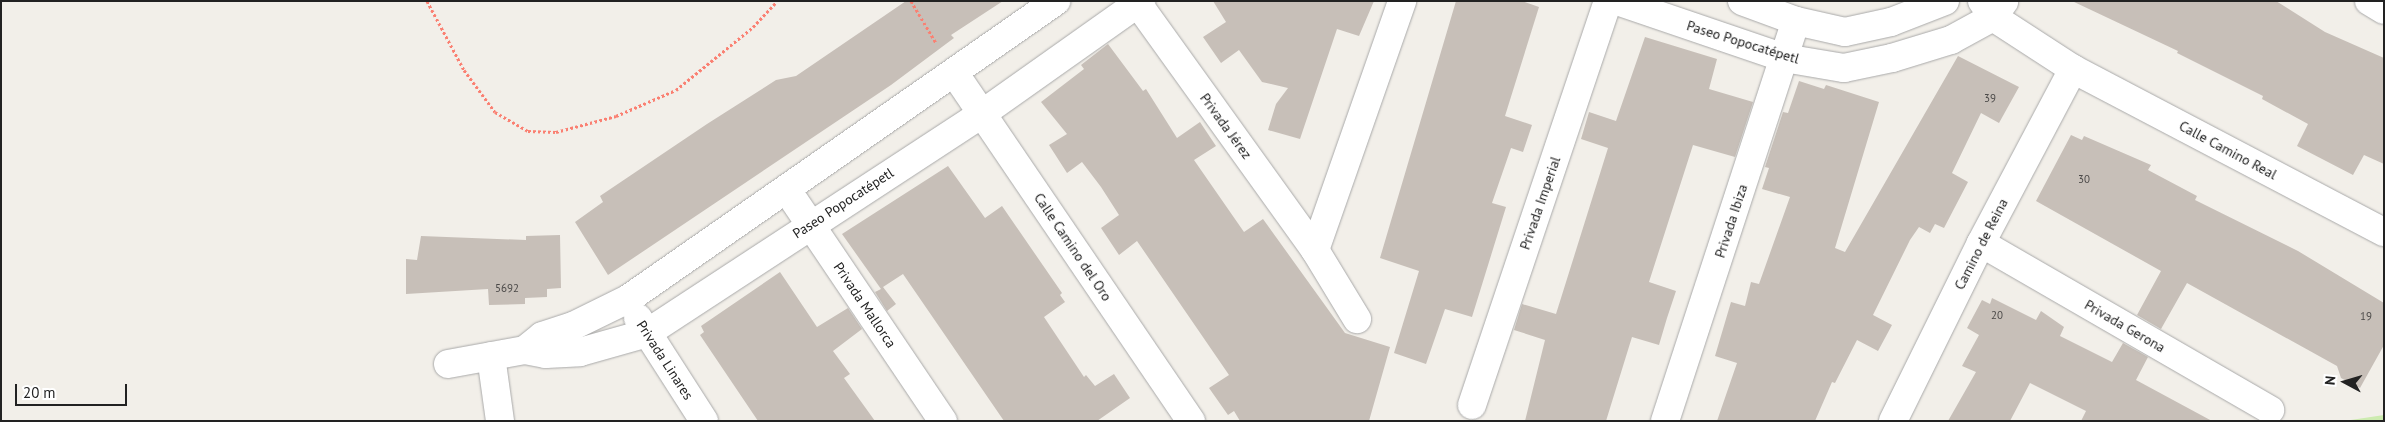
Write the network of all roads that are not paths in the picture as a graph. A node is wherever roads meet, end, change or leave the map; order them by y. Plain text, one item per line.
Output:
1 (1056, 1) edge
2 (1402, 1) edge
3 (1608, 1) edge
4 (1617, 1) edge
5 (1742, 1) edge
6 (1945, 1) edge
7 (2369, 1) edge
8 (1138, 2) edge
9 (1993, 7) edge
10 (2384, 10) edge
11 (1796, 21) junction
12 (1784, 58) junction
13 (2073, 69) junction
14 (955, 74) junction
15 (983, 113) junction
16 (787, 190) junction
17 (810, 224) junction
18 (2384, 232) edge
19 (1981, 243) junction
20 (1315, 250) junction
21 (628, 300) junction
22 (1357, 319) dead end
23 (647, 333) junction
24 (525, 350) junction
25 (491, 356) junction
26 (448, 364) dead end
27 (1472, 405) dead end
28 (2270, 410) dead end
29 (500, 421) edge
30 (704, 421) edge
31 (943, 421) edge
32 (1191, 421) edge
33 (1665, 421) edge
34 (1893, 421) edge

1 - 14 street, Paseo Popocatépetl
2 - 20 street
3 - 27 street, Privada Imperial
4 - 12 street, Paseo Popocatépetl
5 - 11 street
6 - 11 street
7 - 10 street
8 - 15 street, Paseo Popocatépetl
8 - 20 street, Privada Jérez
9 - 12 street, Paseo Popocatépetl
9 - 13 street, Calle Camino Real
11 - 12 street, Privada Ibiza
12 - 33 street, Privada Ibiza
13 - 18 street, Calle Camino Real
13 - 19 street, Camino de Reina
14 - 15 street, Calle Camino del Oro
14 - 16 street, Paseo Popocatépetl
15 - 17 street, Paseo Popocatépetl
15 - 32 street, Calle Camino del Oro
16 - 17 street, Privada Mallorca
16 - 21 street, Paseo Popocatépetl
17 - 23 street, Paseo Popocatépetl
17 - 31 street, Privada Mallorca
19 - 28 street, Privada Gerona
19 - 34 street, Camino de Reina
20 - 22 street, Privada Jérez
21 - 23 street, Privada Linares
21 - 24 street, Paseo Popocatépetl
23 - 24 street, Paseo Popocatépetl
23 - 30 street, Privada Linares
24 - 25 street, Paseo Popocatépetl
25 - 26 street, Paseo Popocatépetl
25 - 29 street

